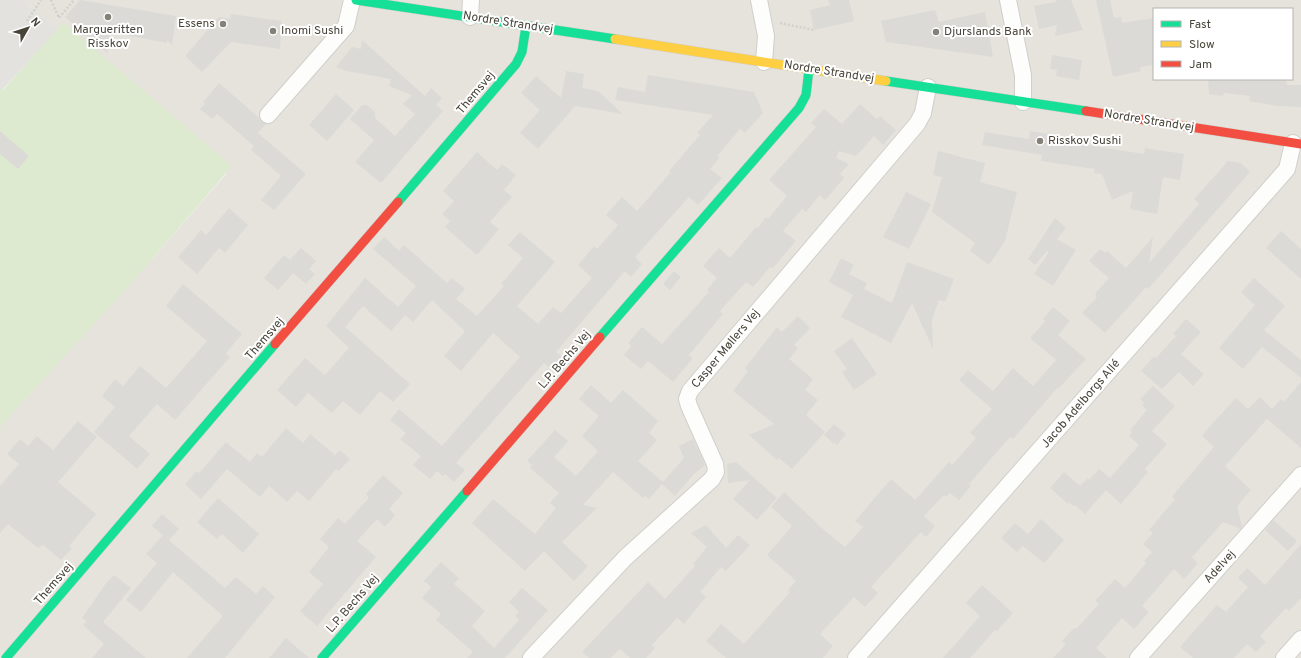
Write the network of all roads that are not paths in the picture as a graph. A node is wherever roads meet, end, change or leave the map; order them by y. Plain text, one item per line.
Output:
1 (352, 0) edge
2 (356, 0) edge
3 (472, 0) edge
4 (759, 0) edge
5 (1008, 0) edge
6 (470, 17) junction
7 (526, 26) junction
8 (764, 62) junction
9 (809, 69) junction
10 (928, 87) junction
11 (1023, 102) junction
12 (268, 115) dead end
13 (1297, 144) edge
14 (1301, 475) edge
15 (1301, 639) edge
16 (6, 658) edge
17 (322, 658) edge
18 (531, 658) edge
19 (856, 658) edge
20 (1138, 658) edge
21 (1284, 658) edge

1 - 12 street
2 - 6 street, Nordre Strandvej
3 - 6 street
4 - 8 street
5 - 11 street
6 - 7 street, Nordre Strandvej
7 - 8 street, Nordre Strandvej
7 - 16 street, Themsvej
8 - 9 street, Nordre Strandvej
9 - 10 street, Nordre Strandvej
9 - 17 street, L.P. Bechs Vej
10 - 11 street, Nordre Strandvej
10 - 18 street, Casper Møllers Vej
11 - 13 street, Nordre Strandvej
13 - 19 street, Jacob Adelborgs Allé
14 - 20 street, Adelvej
15 - 21 street

